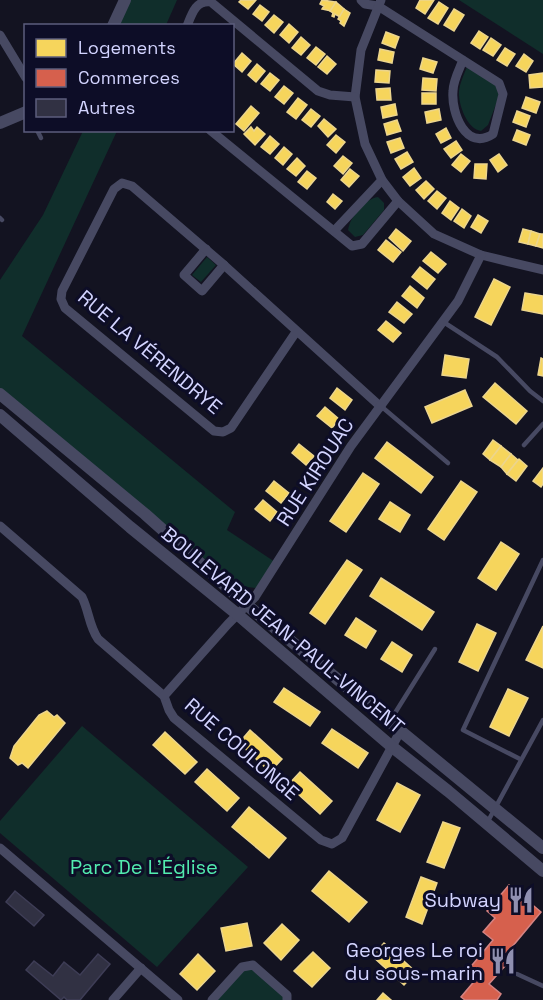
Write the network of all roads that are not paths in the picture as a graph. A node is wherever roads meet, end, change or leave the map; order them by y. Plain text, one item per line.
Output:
1 (125, 0) edge
2 (361, 0) edge
3 (380, 3) edge
4 (113, 24) edge
5 (188, 24) edge
6 (0, 35) edge
7 (463, 60) junction
8 (24, 75) edge
9 (355, 97) junction
10 (24, 113) edge
11 (0, 123) edge
12 (38, 132) edge
13 (212, 132) edge
14 (41, 138) dead end
15 (382, 180) junction
16 (398, 201) junction
17 (334, 231) junction
18 (206, 249) junction
19 (481, 255) junction
20 (224, 265) junction
21 (543, 270) edge
22 (442, 321) junction
23 (296, 332) junction
24 (0, 394) edge
25 (543, 401) edge
26 (381, 407) junction
27 (0, 415) edge
28 (543, 424) edge
29 (524, 445) dead end
30 (448, 463) dead end
31 (0, 526) edge
32 (543, 560) edge
33 (247, 605) junction
34 (237, 614) junction
35 (435, 649) dead end
36 (164, 696) junction
37 (543, 720) edge
38 (390, 722) junction
39 (401, 730) junction
40 (391, 746) junction
41 (520, 759) junction
42 (495, 807) junction
43 (486, 823) junction
44 (0, 848) edge
45 (543, 848) edge
46 (543, 871) edge
47 (141, 968) junction
48 (517, 974) dead end
49 (543, 986) edge
50 (113, 1000) edge
51 (178, 1000) edge
52 (212, 1000) edge
53 (287, 1000) edge

1 - 4 street
2 - 3 street
3 - 7 street
3 - 9 street
5 - 9 street
6 - 8 street
7 - 7 street
9 - 15 street
10 - 11 street
12 - 14 lane
13 - 17 street
15 - 16 street
15 - 17 street
16 - 17 street
16 - 19 street
18 - 20 street, RUE LA VÉRENDRYE
18 - 20 street
18 - 23 street, RUE LA VÉRENDRYE
19 - 21 street
19 - 22 street, RUE KIROUAC
20 - 23 street, RUE LA VÉRENDRYE
22 - 25 lane
22 - 26 street, RUE KIROUAC
23 - 26 street, RUE LA VÉRENDRYE
24 - 33 street, BOULEVARD JEAN-PAUL-VINCENT
26 - 30 lane
26 - 33 street, RUE KIROUAC
27 - 34 street, BOULEVARD JEAN-PAUL-VINCENT
28 - 29 lane
31 - 36 street, RUE COULONGE
32 - 41 lane
33 - 34 street, RUE KIROUAC
33 - 38 street, BOULEVARD JEAN-PAUL-VINCENT
34 - 36 street, RUE KIROUAC
34 - 40 street, BOULEVARD JEAN-PAUL-VINCENT
35 - 38 lane
36 - 40 street, RUE COULONGE
37 - 41 lane
38 - 39 street, BOULEVARD JEAN-PAUL-VINCENT
39 - 40 street, RUE COULONGE
39 - 42 street, BOULEVARD JEAN-PAUL-VINCENT
40 - 43 street, BOULEVARD JEAN-PAUL-VINCENT
41 - 42 lane
42 - 43 lane
42 - 45 street, BOULEVARD JEAN-PAUL-VINCENT
43 - 46 street, BOULEVARD JEAN-PAUL-VINCENT
44 - 47 street
47 - 50 street
47 - 51 street
48 - 49 lane
52 - 53 street

